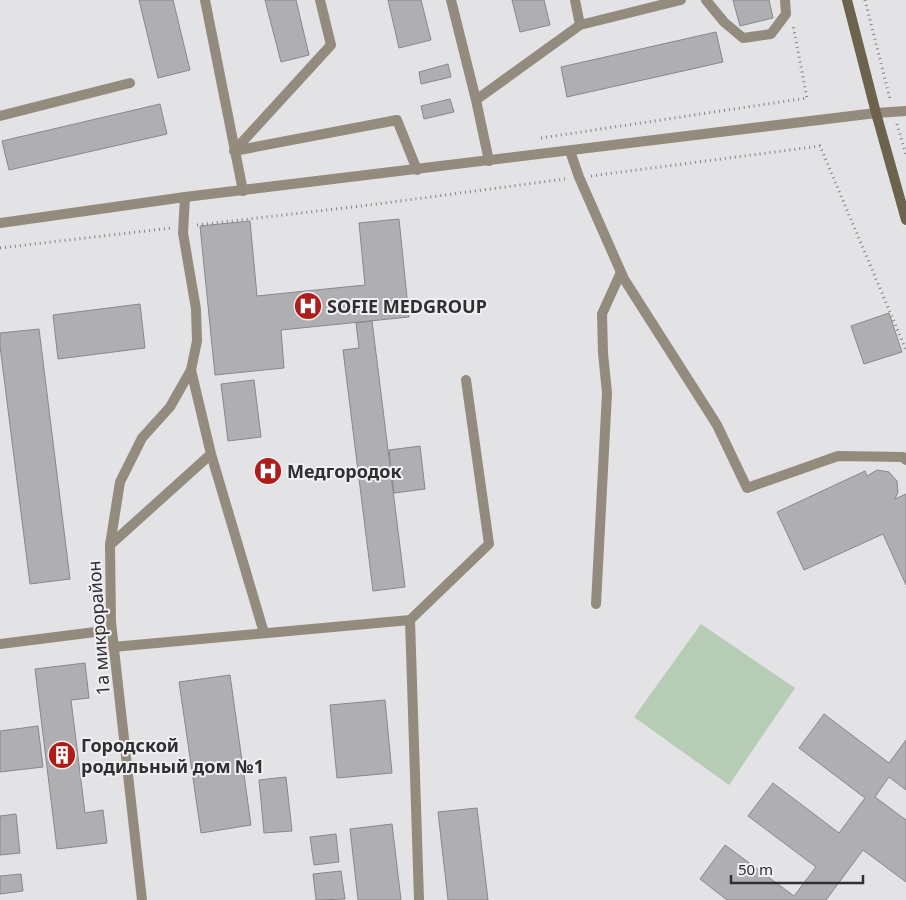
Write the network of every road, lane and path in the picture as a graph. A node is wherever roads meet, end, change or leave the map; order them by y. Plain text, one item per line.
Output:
1 (206, 0) edge
2 (320, 0) edge
3 (451, 0) edge
4 (575, 0) edge
5 (681, 0) edge
6 (706, 0) edge
7 (785, 0) edge
8 (847, 0) edge
9 (866, 0) edge
10 (792, 18) dead end
11 (580, 25) junction
12 (130, 83) dead end
13 (807, 98) dead end
14 (476, 100) junction
15 (906, 111) edge
16 (894, 112) junction
17 (876, 113) junction
18 (0, 116) edge
19 (234, 151) junction
20 (570, 151) junction
21 (906, 155) edge
22 (489, 161) junction
23 (417, 170) junction
24 (579, 177) junction
25 (243, 192) junction
26 (185, 197) junction
27 (906, 220) edge
28 (0, 222) edge
29 (183, 226) junction
30 (0, 248) edge
31 (621, 272) junction
32 (906, 350) edge
33 (191, 370) junction
34 (466, 380) dead end
35 (211, 454) junction
36 (906, 460) edge
37 (110, 545) junction
38 (596, 604) dead end
39 (410, 620) junction
40 (111, 630) junction
41 (264, 633) junction
42 (0, 644) edge
43 (113, 647) junction
44 (142, 900) edge
45 (420, 900) edge

1 - 19 street
2 - 19 street
3 - 14 street
4 - 11 street
5 - 11 street
6 - 7 street
8 - 17 main road
9 - 16 path
10 - 13 path
11 - 14 street
12 - 18 street
14 - 22 street
15 - 16 street
16 - 17 street
16 - 21 path
17 - 20 street
17 - 27 main road
19 - 23 street
19 - 25 street
20 - 22 street
20 - 24 street
22 - 23 street
23 - 25 street
24 - 29 path
24 - 31 street
24 - 32 path
25 - 26 street
26 - 28 street
26 - 29 street, 1а микрорайон
29 - 30 path
29 - 33 street, 1а микрорайон
31 - 36 street
31 - 38 street
33 - 35 street
33 - 37 street, 1а микрорайон
34 - 39 street
35 - 37 street
35 - 41 street
37 - 40 street, 1а микрорайон
39 - 41 street
39 - 45 street
40 - 42 street
40 - 43 street, 1а микрорайон
41 - 43 street
43 - 44 street, 1а микрорайон

